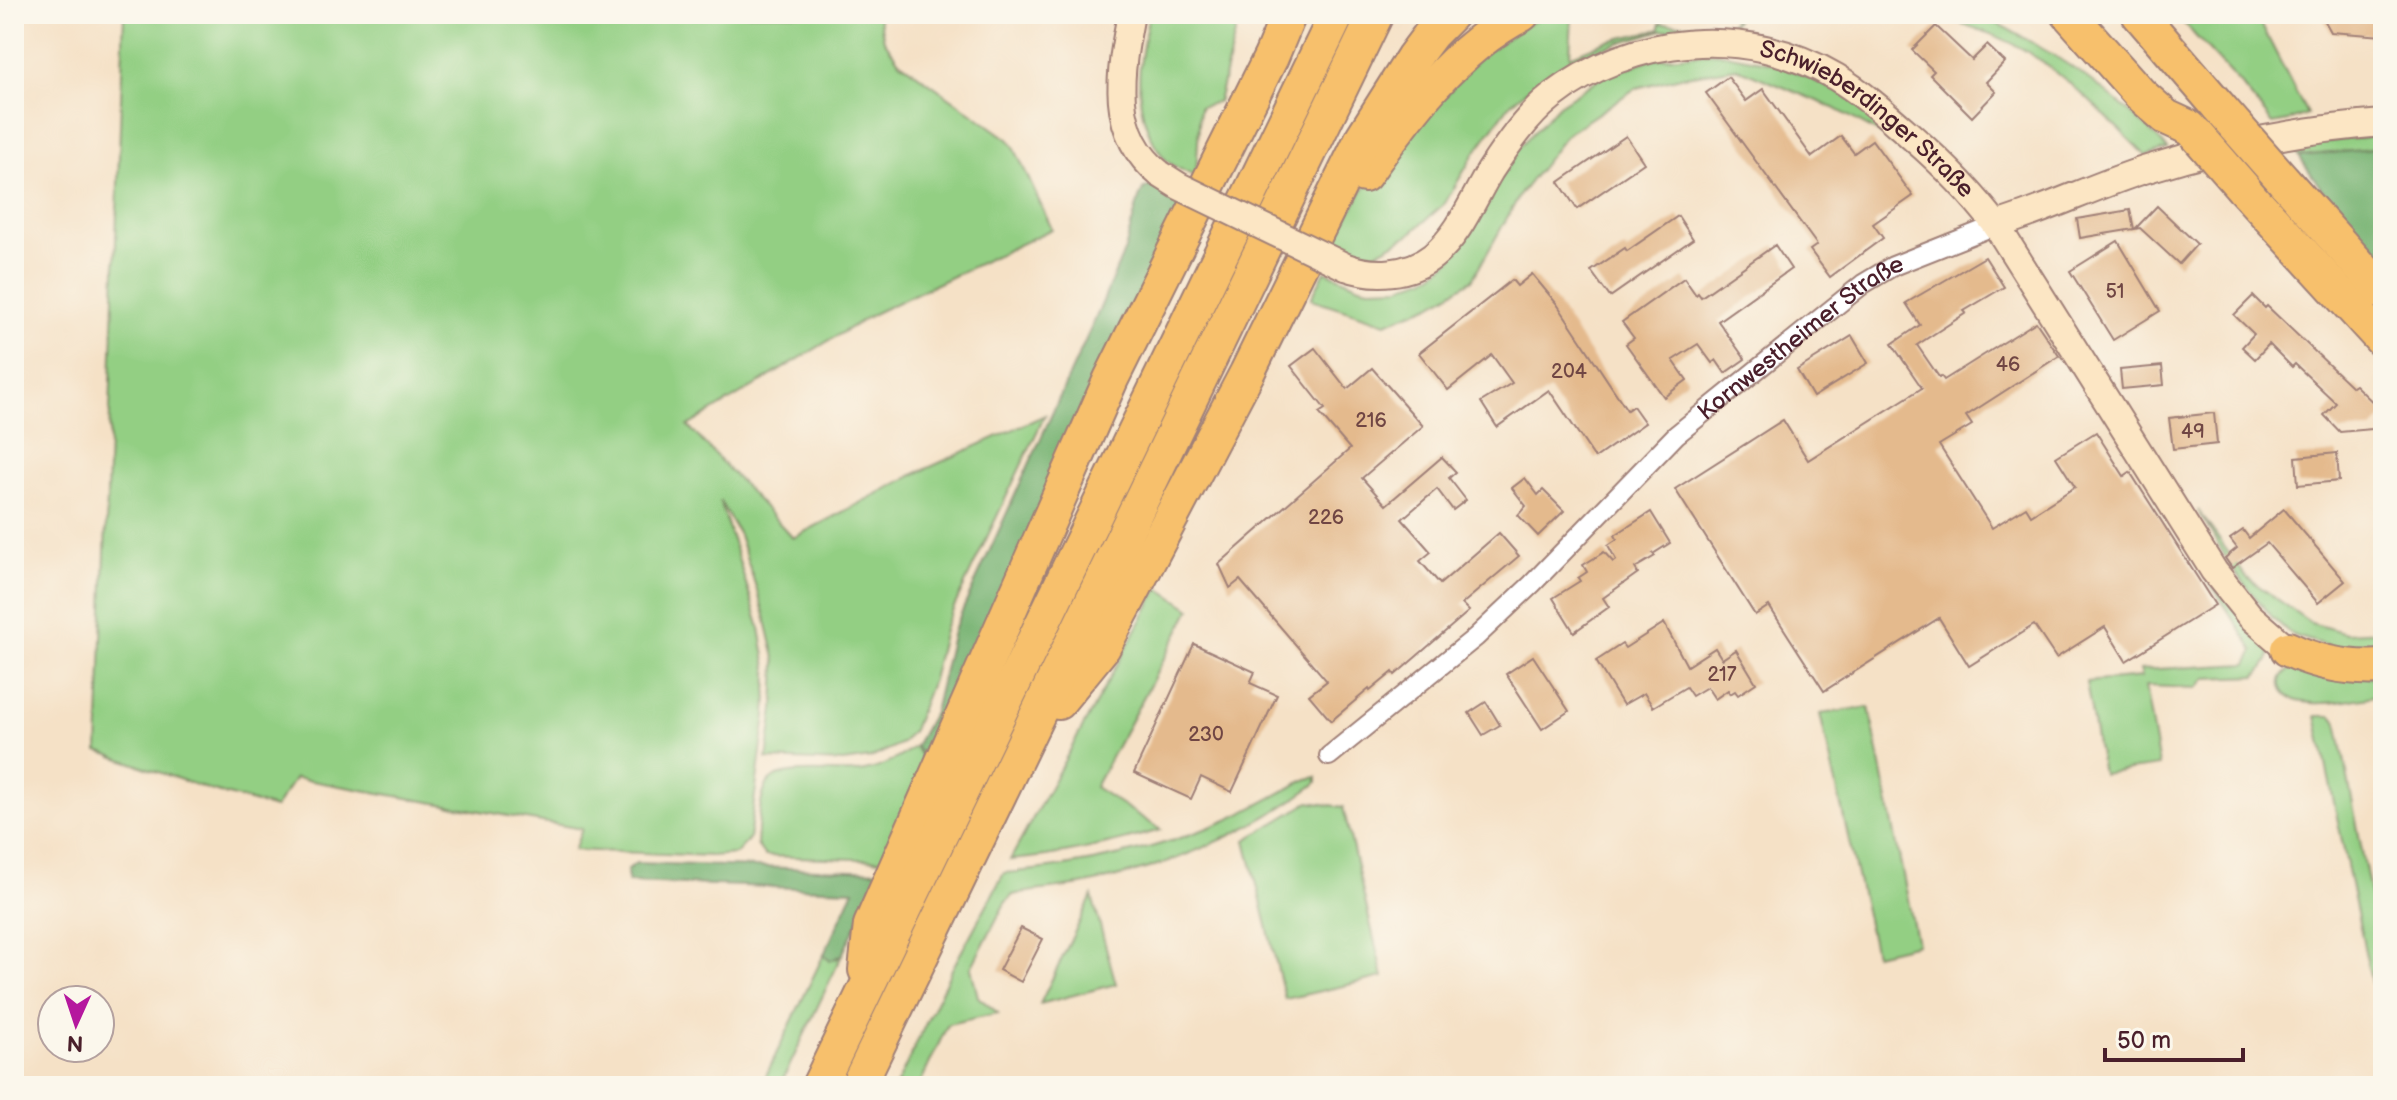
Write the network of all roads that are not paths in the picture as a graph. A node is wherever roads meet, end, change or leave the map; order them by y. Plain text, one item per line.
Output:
1 (1131, 14) edge
2 (1289, 14) edge
3 (1337, 14) edge
4 (1376, 14) edge
5 (1451, 14) edge
6 (1522, 14) edge
7 (2069, 14) edge
8 (2093, 14) edge
9 (2139, 14) edge
10 (2183, 123) junction
11 (2383, 123) edge
12 (1996, 225) junction
13 (1312, 237) junction
14 (2383, 292) edge
15 (2383, 341) edge
16 (2288, 649) joint
17 (2383, 667) edge
18 (1024, 742) junction
19 (1329, 756) dead end
20 (922, 844) junction
21 (819, 1086) edge
22 (858, 1086) edge

1 - 12 street, Schwieberdinger Straße, bridge
2 - 20 highway
3 - 20 highway
4 - 18 highway
5 - 13 highway
6 - 13 highway
7 - 10 highway
8 - 10 highway
9 - 14 highway, bridge
10 - 15 highway, bridge
11 - 12 street, Kornwestheimer Straße
12 - 16 street, Schwieberdinger Straße
12 - 19 street, Kornwestheimer Straße
13 - 18 highway
16 - 17 highway
18 - 22 highway
20 - 21 highway

